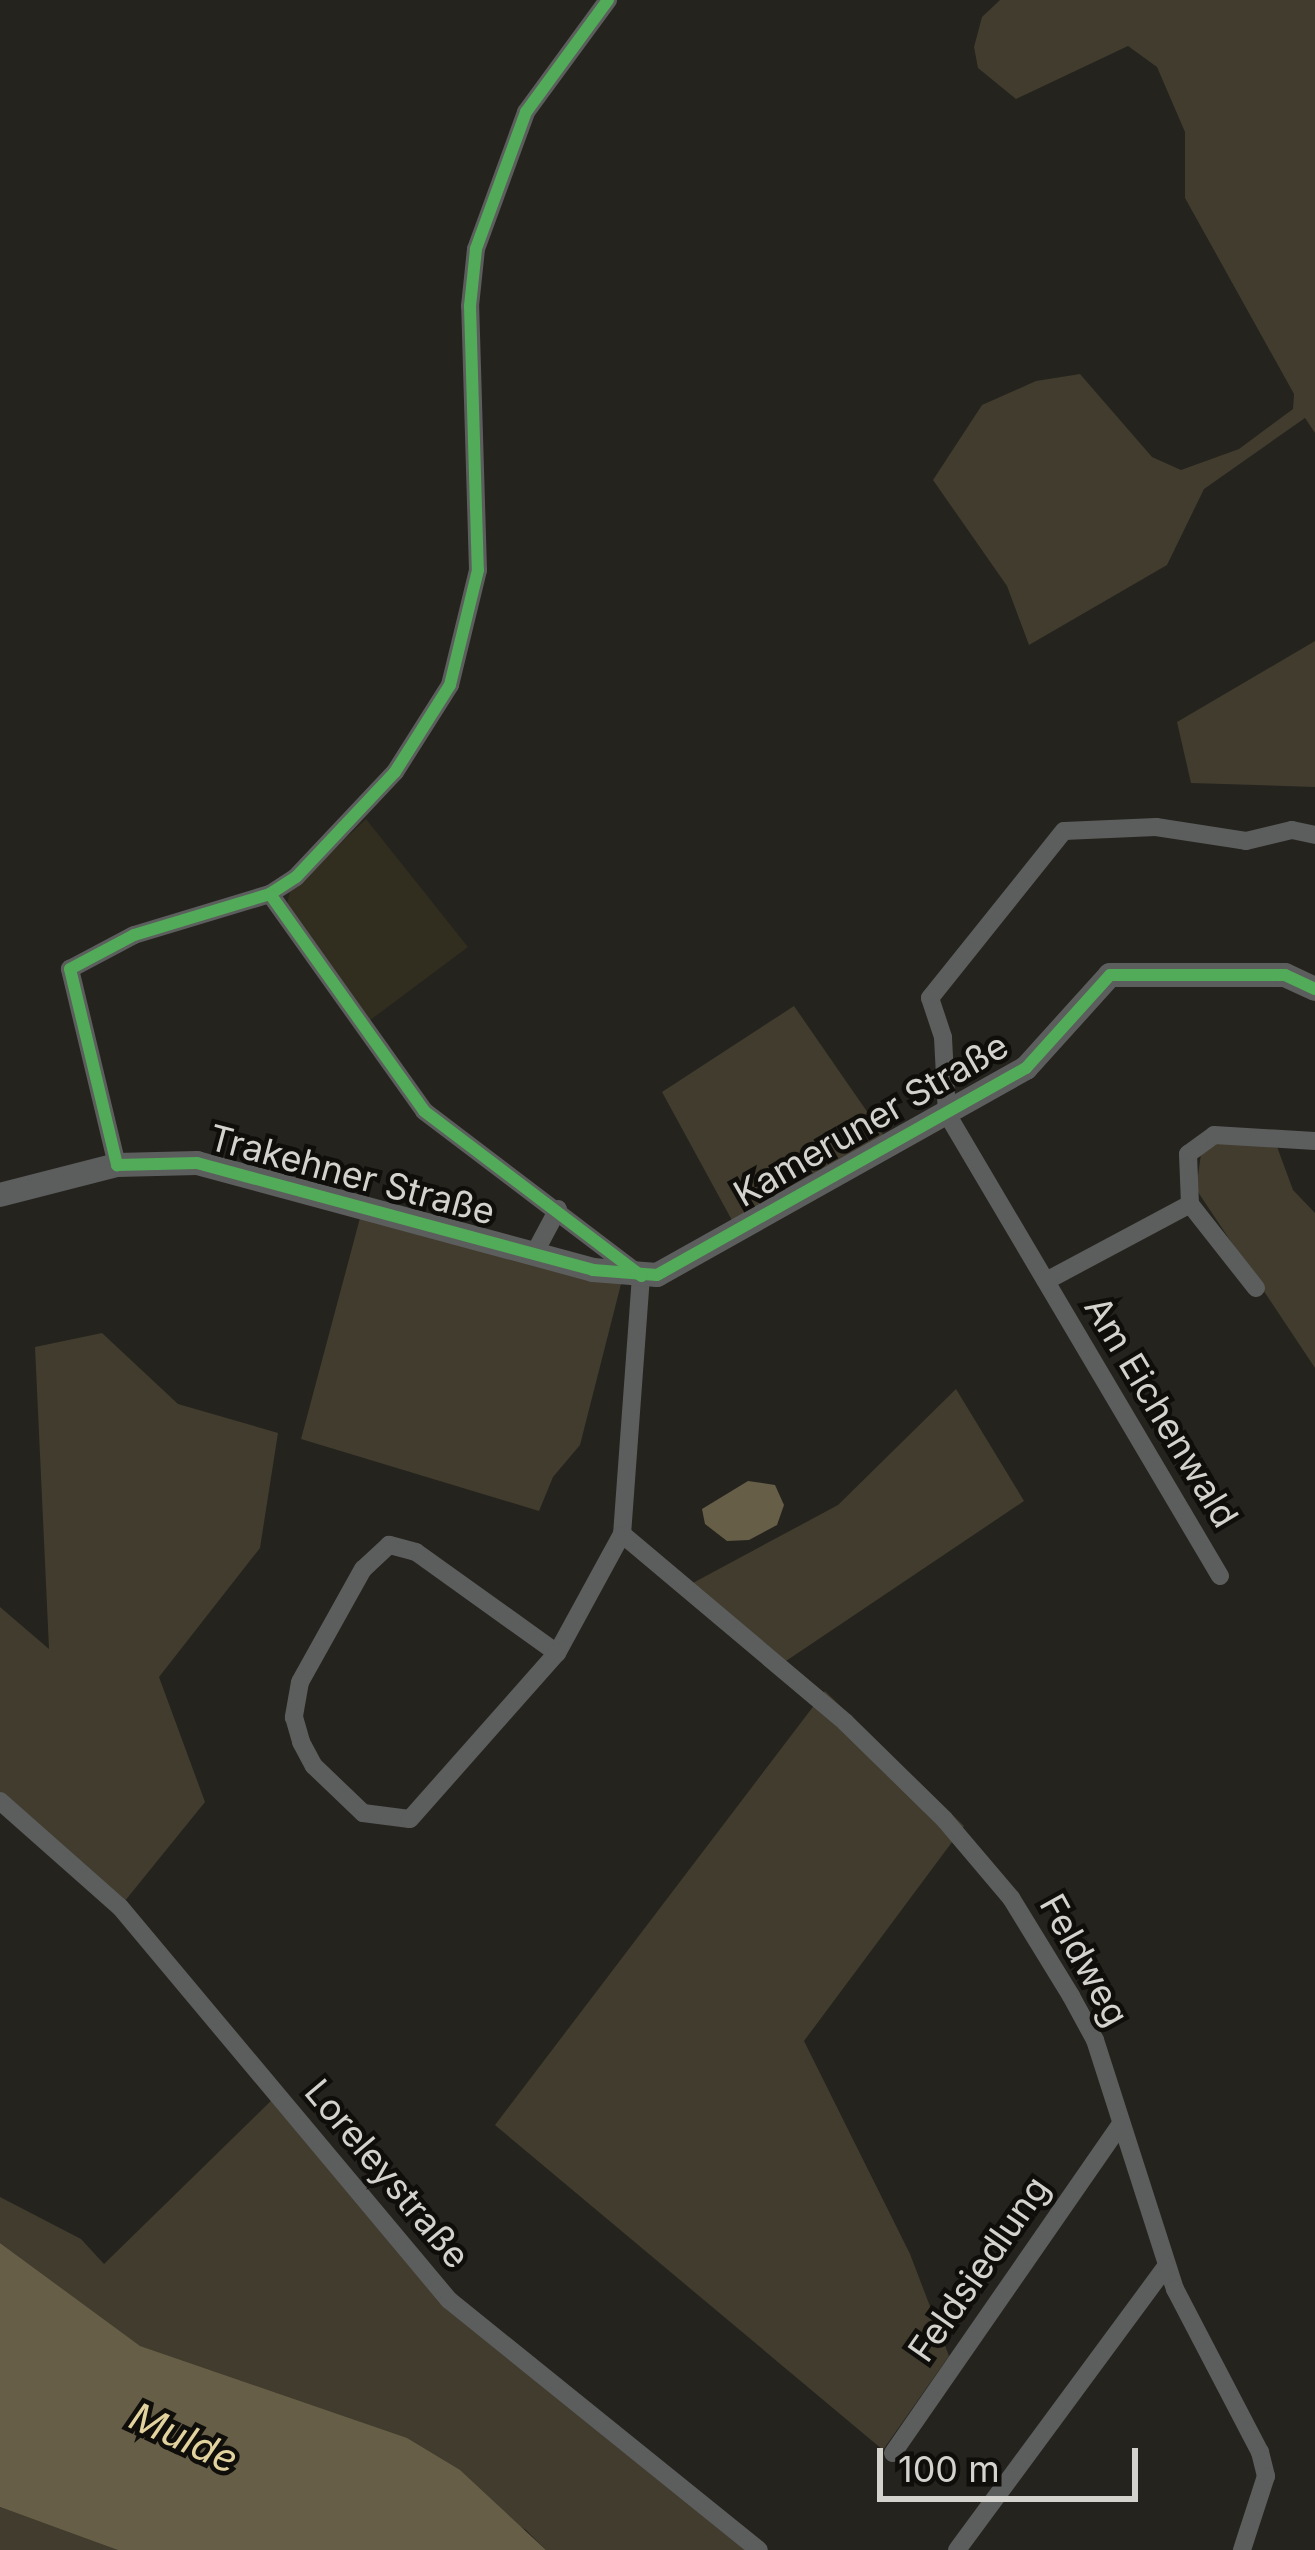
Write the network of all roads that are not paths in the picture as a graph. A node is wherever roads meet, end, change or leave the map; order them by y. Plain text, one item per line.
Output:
1 (608, 0) edge
2 (1315, 835) edge
3 (270, 894) junction
4 (1314, 986) edge
5 (947, 1114) junction
6 (1315, 1141) edge
7 (117, 1165) junction
8 (0, 1195) edge
9 (1190, 1204) junction
10 (558, 1209) junction
11 (534, 1254) junction
12 (641, 1276) junction
13 (1046, 1281) junction
14 (1256, 1288) dead end
15 (622, 1534) junction
16 (1220, 1576) dead end
17 (556, 1653) junction
18 (0, 1802) edge
19 (1120, 2124) junction
20 (1166, 2267) junction
21 (893, 2453) dead end
22 (759, 2550) edge
23 (957, 2550) edge
24 (1242, 2550) edge

1 - 3 street
2 - 5 street
3 - 7 street
3 - 10 street
4 - 5 street, Kameruner Straße
5 - 12 street, Kameruner Straße
5 - 13 street, Am Eichenwald
6 - 9 street
7 - 8 street, Trakehner Straße
7 - 11 street, Trakehner Straße
9 - 13 street, Am Eichenwald
9 - 14 street
10 - 11 street
10 - 12 street
11 - 12 street, Trakehner Straße
12 - 15 street
13 - 16 street, Am Eichenwald
15 - 17 street
15 - 19 street, Feldweg
17 - 17 street
18 - 22 street, Loreleystraße
19 - 20 street, Feldweg
19 - 21 street, Feldsiedlung
20 - 23 street
20 - 24 street, Feldweg

